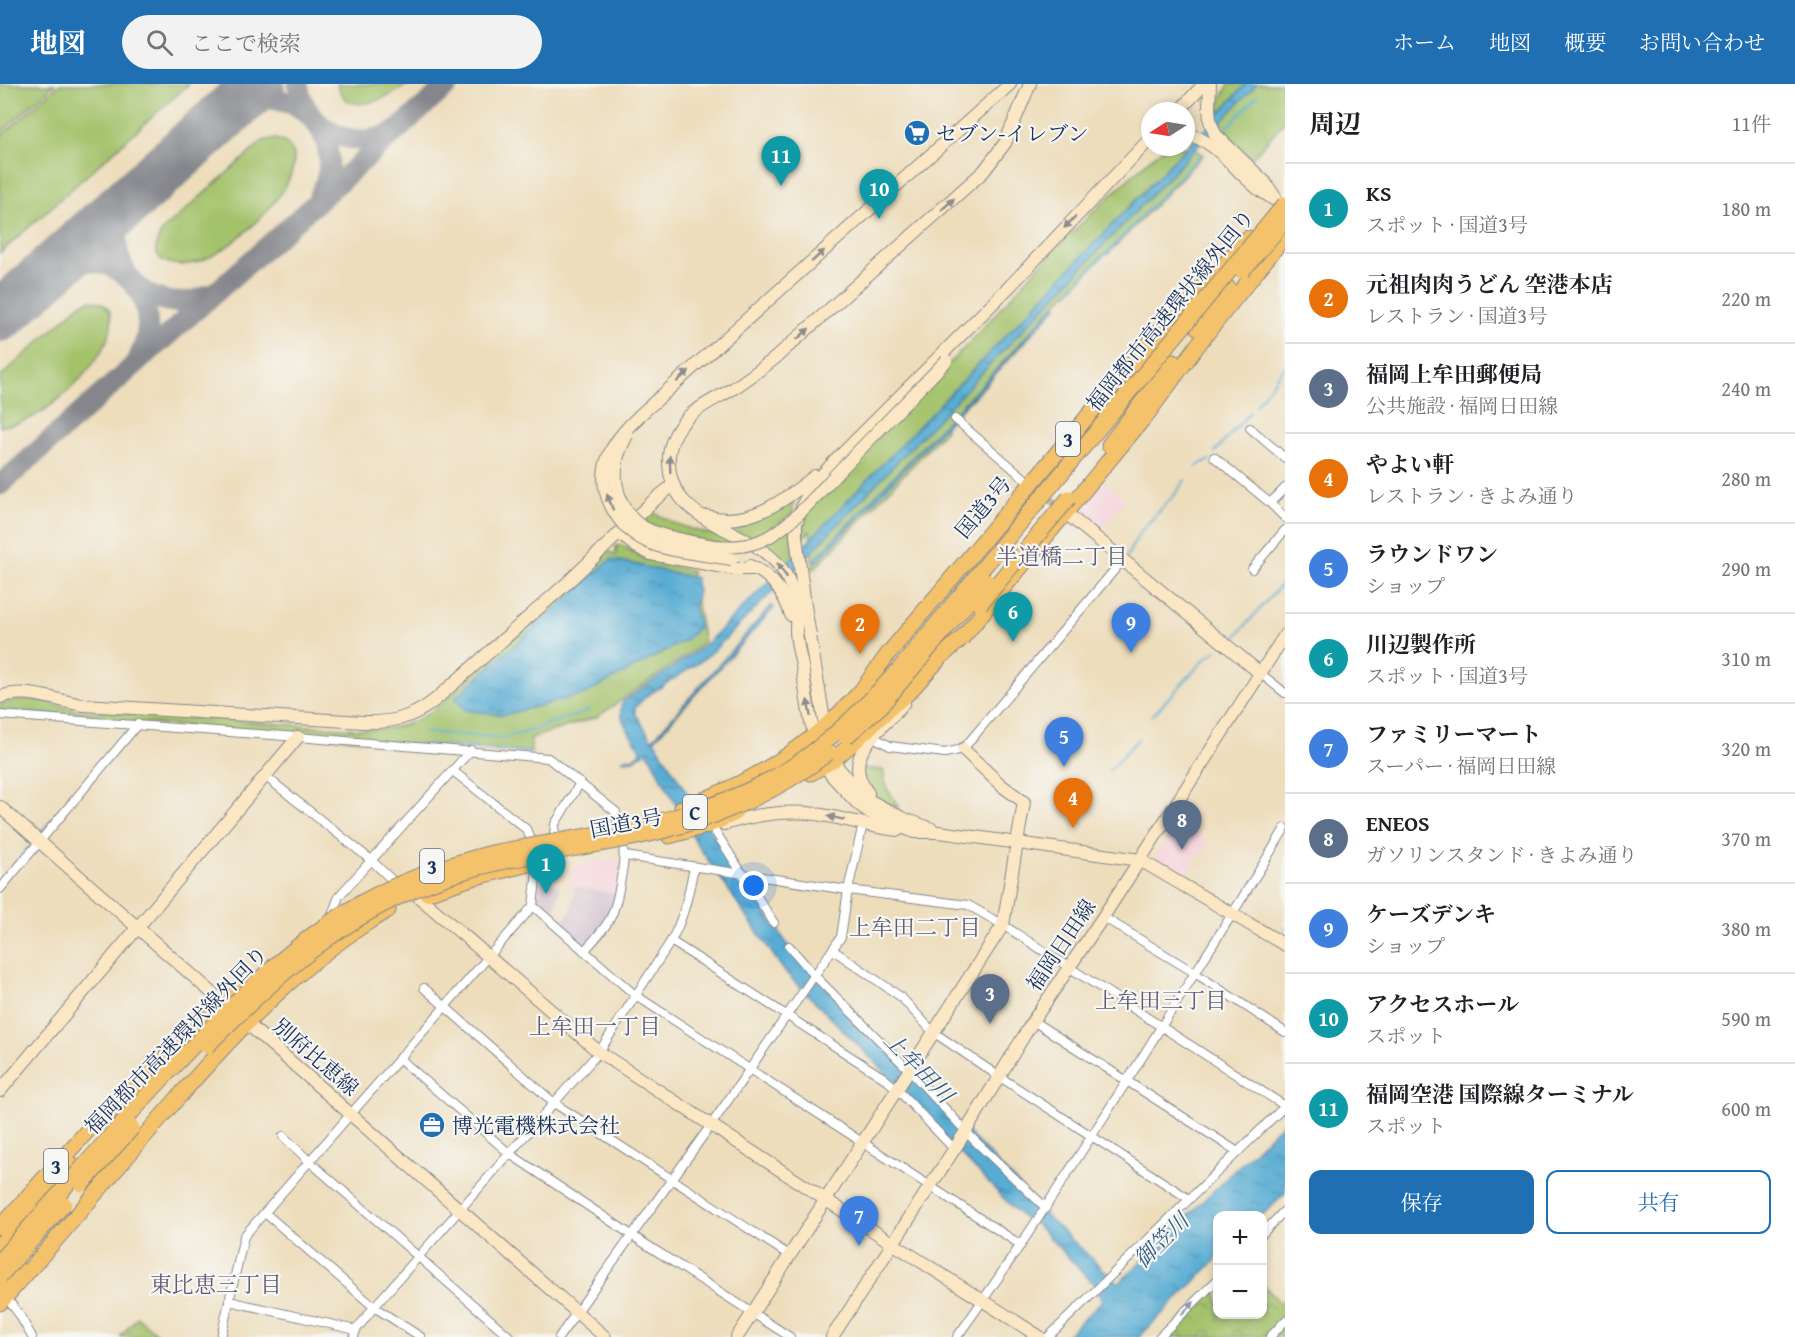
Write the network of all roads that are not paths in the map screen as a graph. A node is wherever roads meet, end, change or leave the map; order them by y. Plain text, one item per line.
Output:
1 (1010, 84) edge
2 (1030, 84) edge
3 (1195, 84) edge
4 (1204, 84) edge
5 (1210, 84) edge
6 (1220, 84) edge
7 (1184, 102) edge
8 (1187, 102) edge
9 (1209, 108) junction
10 (1195, 137) edge
11 (1141, 149) edge
12 (1142, 156) edge
13 (1119, 172) junction
14 (1283, 207) edge
15 (1285, 236) edge
16 (1228, 288) junction
17 (997, 298) junction
18 (640, 415) junction
19 (956, 419) dead end
20 (1250, 428) dead end
21 (1214, 457) dead end
22 (1285, 458) edge
23 (833, 463) junction
24 (1030, 483) junction
25 (673, 485) junction
26 (1285, 489) edge
27 (1270, 503) junction
28 (697, 513) junction
29 (1066, 513) junction
30 (1285, 518) edge
31 (1285, 530) edge
32 (619, 534) junction
33 (1122, 561) junction
34 (755, 568) junction
35 (1252, 569) dead end
36 (945, 623) junction
37 (796, 628) junction
38 (1285, 635) edge
39 (945, 651) junction
40 (904, 671) junction
41 (1260, 673) junction
42 (861, 690) junction
43 (908, 693) junction
44 (1285, 693) edge
45 (0, 697) edge
46 (0, 715) edge
47 (138, 724) junction
48 (819, 731) junction
49 (298, 737) junction
50 (873, 737) junction
51 (963, 749) junction
52 (471, 750) junction
53 (828, 762) junction
54 (453, 771) junction
55 (265, 776) junction
56 (580, 783) junction
57 (865, 798) junction
58 (0, 807) edge
59 (618, 824) junction
60 (863, 824) junction
61 (711, 827) junction
62 (1285, 828) edge
63 (914, 832) junction
64 (939, 832) junction
65 (554, 836) junction
66 (531, 839) junction
67 (40, 842) junction
68 (1016, 843) junction
69 (624, 851) junction
70 (371, 860) junction
71 (1140, 860) junction
72 (538, 862) junction
73 (694, 867) junction
74 (739, 874) junction
75 (393, 881) junction
76 (0, 889) edge
77 (849, 890) junction
78 (418, 896) junction
79 (533, 906) junction
80 (1233, 914) junction
81 (333, 915) junction
82 (1103, 917) junction
83 (774, 922) dead end
84 (1004, 925) junction
85 (138, 928) junction
86 (671, 941) junction
87 (1285, 945) edge
88 (789, 946) dead end
89 (833, 950) junction
90 (584, 951) junction
91 (489, 956) junction
92 (1069, 968) junction
93 (1195, 973) junction
94 (814, 977) junction
95 (424, 988) dead end
96 (635, 995) junction
97 (224, 1003) junction
98 (445, 1006) junction
99 (787, 1017) junction
100 (1033, 1021) junction
101 (247, 1022) junction
102 (1161, 1028) junction
103 (933, 1032) junction
104 (1285, 1032) edge
105 (599, 1053) junction
106 (399, 1058) junction
107 (750, 1070) junction
108 (908, 1071) junction
109 (1000, 1077) junction
110 (195, 1078) junction
111 (1126, 1082) junction
112 (899, 1086) junction
113 (0, 1091) edge
114 (554, 1103) junction
115 (1285, 1106) edge
116 (115, 1108) junction
117 (351, 1113) junction
118 (711, 1125) junction
119 (965, 1132) junction
120 (283, 1136) dead end
121 (1093, 1137) junction
122 (862, 1143) junction
123 (955, 1147) junction
124 (1238, 1152) junction
125 (510, 1154) junction
126 (309, 1161) junction
127 (672, 1179) junction
128 (930, 1186) junction
129 (826, 1199) junction
130 (1189, 1199) junction
131 (460, 1209) junction
132 (1285, 1209) edge
133 (1046, 1210) junction
134 (265, 1213) junction
135 (0, 1227) edge
136 (1267, 1229) edge
137 (633, 1236) junction
138 (892, 1244) junction
139 (0, 1245) edge
140 (1021, 1245) junction
141 (789, 1255) junction
142 (418, 1257) junction
143 (0, 1260) edge
144 (0, 1276) edge
145 (1213, 1284) edge
146 (2, 1296) edge
147 (983, 1300) junction
148 (229, 1301) junction
149 (374, 1307) junction
150 (577, 1313) junction
151 (752, 1313) junction
152 (1285, 1321) edge
153 (355, 1333) edge
154 (32, 1337) edge
155 (221, 1337) edge
156 (421, 1337) edge
157 (510, 1337) edge
158 (559, 1337) edge
159 (605, 1337) edge
160 (737, 1337) edge
161 (790, 1337) edge
162 (832, 1337) edge
163 (957, 1337) edge
164 (1040, 1337) edge
165 (1048, 1337) edge
166 (1159, 1337) edge
167 (1270, 1337) edge

18 -> 1 street
25 -> 2 street
3 - 7 street
4 - 8 street
5 - 9 street
6 - 9 street
9 - 14 street
10 - 14 street
11 - 13 street
12 - 13 street
13 -> 17 street
14 - 16 highway, C, bridge
14 - 24 highway, 国道3号 / 3
14 - 36 highway, 福岡都市高速環状線外回り / C, bridge
14 - 42 highway, bridge
15 - 29 highway, 国道3号 / 3
16 - 36 highway, C, bridge
16 - 39 highway, bridge
17 - 18 street, bridge
17 - 23 street
34 -> 18 street, bridge
19 - 24 street
20 - 22 street
21 - 27 street
23 - 28 street
23 - 48 street
24 - 42 highway, 国道3号 / 3
25 - 28 street
25 - 32 street
26 - 27 street
27 - 30 street
37 -> 28 street
29 - 33 street
29 - 39 highway, 国道3号 / 3
31 - 35 street
32 - 34 street
32 - 45 street
33 - 41 street
33 - 51 street
34 - 37 street
36 - 40 highway, 福岡都市高速環状線外回り / C, bridge
48 -> 37 street
38 - 41 street, 福岡日田線
39 - 43 highway, 国道3号 / 3
40 - 143 highway, 福岡都市高速環状線外回り / C, bridge
40 - 144 highway, C, bridge
41 - 44 street
41 - 71 street, 福岡日田線
42 - 48 highway, 国道3号 / 3
43 - 50 street
43 - 53 highway, 国道3号 / 3
46 - 47 street
47 - 49 street
47 - 67 street
48 - 53 street
48 - 59 highway, 国道3号 / 3
49 - 52 street
49 - 55 street
50 - 51 street
50 - 57 street
51 - 68 street
52 - 54 street
52 - 56 street
53 - 57 street
53 - 61 highway, 国道3号 / 3
53 - 63 street
54 - 66 street
54 - 70 street
55 - 70 street
55 - 85 street
56 - 59 street
56 - 65 street
57 - 64 street
58 - 67 street, 別府比恵線
59 - 65 highway, 国道3号 / 3
60 -> 61 street
60 - 63 street
60 - 77 street
61 - 69 highway, 国道3号 / 3
61 - 74 street
62 - 80 street
63 - 64 street
64 - 68 street
65 - 66 highway, 国道3号 / 3
66 - 75 highway, 国道3号 / 3
67 - 76 street
67 - 85 street, 別府比恵線
68 - 71 street
68 - 84 street
69 - 72 highway, 国道3号 / 3
69 - 73 street
69 - 90 street
70 - 75 street
70 - 81 street
71 - 80 street
71 - 82 street, 福岡日田線
72 - 78 highway, 国道3号 / 3
72 - 79 street
73 - 74 street
73 - 86 street
74 - 77 street
74 - 83 street
75 - 81 highway, 国道3号 / 3
77 - 84 street
77 - 89 street
78 - 91 street
78 - 101 highway, 国道3号 / 3
79 - 90 street
79 - 91 street
80 - 87 street
80 - 93 street
81 - 97 highway, 国道3号 / 3
82 - 92 street, 福岡日田線
82 - 93 street
84 - 92 street
84 - 103 street
85 - 97 street, 別府比恵線
85 - 113 street
86 - 96 street
86 - 99 street
88 - 94 street
89 - 94 street
89 - 103 street
90 - 96 street
91 - 98 street
91 - 105 street
92 - 100 street, 福岡日田線
92 - 102 street
93 - 102 street
93 - 104 street
94 - 99 street
94 - 108 street
95 - 98 street
96 - 105 street
96 - 107 street
97 - 101 street, 別府比恵線
97 - 116 highway, 国道3号 / 3
98 - 106 street
98 - 114 street
99 - 107 street
99 - 112 street
100 - 109 street, 福岡日田線
100 - 111 street
101 - 110 highway, 国道3号 / 3
101 - 117 street, 別府比恵線
102 - 111 street
102 - 115 street
103 - 108 street
103 - 109 street
105 - 114 street
105 - 118 street
106 - 117 street
106 - 125 street
107 - 118 street
107 - 122 street
108 - 112 street
108 - 119 street
109 - 119 street, 福岡日田線
109 - 121 street
110 - 146 highway, 国道3号 / 3
110 - 146 highway
111 - 121 street
111 - 124 street
112 - 122 street
112 - 123 street
114 - 125 street
114 - 127 street
115 - 124 street
116 - 135 highway, 国道3号 / 3
116 - 139 highway
117 - 126 street
117 - 131 street, 別府比恵線
118 - 127 street
118 - 129 street
119 - 123 street, 福岡日田線
119 - 133 street
120 - 126 street
121 - 130 street
121 - 133 street
122 - 128 street
122 - 129 street
123 - 128 street, 福岡日田線
124 - 130 street
125 - 131 street
125 - 137 street
126 - 134 street
126 - 142 street
127 - 137 street
127 - 141 street
128 - 138 street, 福岡日田線
128 - 140 street
129 - 138 street
129 - 141 street
130 - 165 street
131 - 142 street
131 - 150 street, 別府比恵線
132 - 136 street
133 - 140 street
134 - 148 street
134 - 149 street
137 - 150 street
137 - 151 street
138 - 147 street
138 - 162 street, 福岡日田線
140 - 147 street
141 - 151 street
142 - 149 street
142 - 157 street
166 -> 145 street
146 - 154 street
147 - 163 street
147 - 164 street
148 - 153 street
148 - 155 street
149 - 153 street
149 - 156 street
150 - 158 street
150 - 159 street, 別府比恵線
151 - 160 street
151 - 161 street
152 - 167 street

